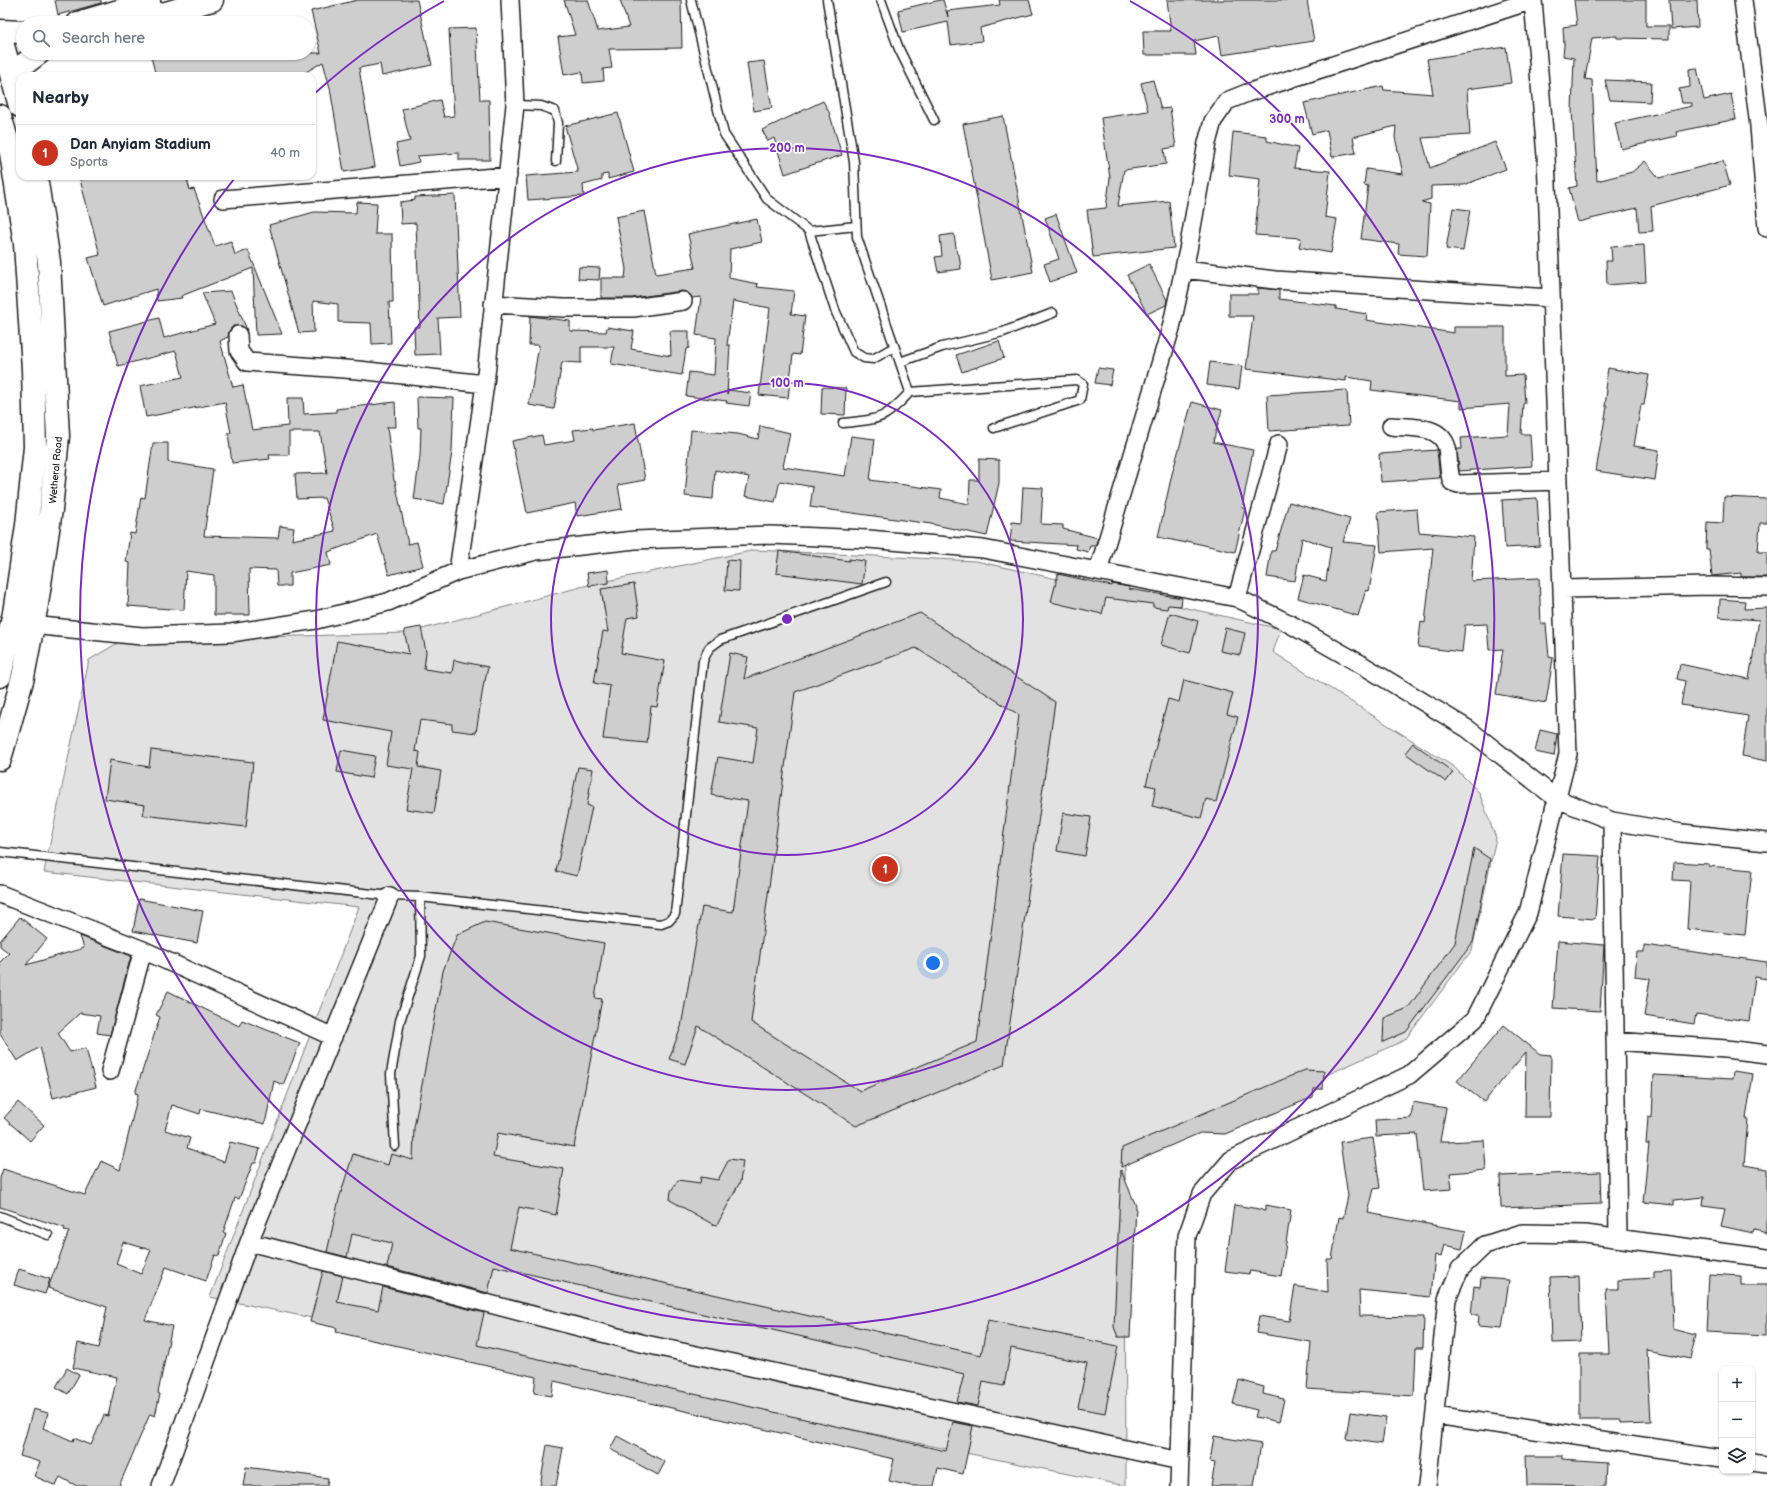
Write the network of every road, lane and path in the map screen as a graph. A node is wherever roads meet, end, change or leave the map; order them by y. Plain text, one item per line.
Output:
1 (156, 0) edge
2 (212, 0) edge
3 (510, 0) edge
4 (691, 0) edge
5 (827, 0) edge
6 (881, 0) edge
7 (1533, 0) edge
8 (1743, 0) edge
9 (102, 16) edge
10 (155, 16) edge
11 (0, 31) edge
12 (16, 32) edge
13 (0, 36) edge
14 (30, 60) edge
15 (11, 74) junction
16 (16, 92) edge
17 (515, 105) junction
18 (0, 116) edge
19 (934, 120) dead end
20 (1763, 126) edge
21 (556, 161) dead end
22 (508, 176) junction
23 (37, 180) edge
24 (223, 199) dead end
25 (856, 226) junction
26 (1767, 228) edge
27 (809, 231) junction
28 (1184, 269) junction
29 (1551, 298) junction
30 (683, 300) dead end
31 (494, 304) junction
32 (1053, 313) dead end
33 (238, 335) dead end
34 (894, 347) junction
35 (900, 362) junction
36 (485, 384) junction
37 (910, 392) junction
38 (843, 423) dead end
39 (1391, 426) dead end
40 (994, 428) dead end
41 (1279, 444) dead end
42 (1558, 481) junction
43 (458, 571) junction
44 (1098, 571) junction
45 (886, 582) dead end
46 (1767, 586) edge
47 (1562, 589) junction
48 (1237, 598) junction
49 (11, 623) junction
50 (33, 626) junction
51 (0, 676) edge
52 (0, 760) edge
53 (1557, 799) junction
54 (1612, 821) junction
55 (1767, 842) edge
56 (0, 852) edge
57 (0, 894) edge
58 (390, 896) junction
59 (420, 897) junction
60 (143, 950) junction
61 (333, 1038) junction
62 (1615, 1041) junction
63 (1767, 1054) edge
64 (110, 1071) dead end
65 (395, 1146) dead end
66 (0, 1216) edge
67 (48, 1234) dead end
68 (1618, 1238) junction
69 (249, 1242) junction
70 (1767, 1258) edge
71 (1434, 1415) junction
72 (1719, 1458) edge
73 (1180, 1461) junction
74 (1755, 1463) edge
75 (1767, 1465) edge
76 (162, 1486) edge
77 (1179, 1486) edge
78 (1427, 1486) edge

1 - 9 main road
2 - 10 main road
3 - 17 street
4 - 27 lane
5 - 25 lane
6 - 19 lane
7 - 28 street
7 - 29 street
8 - 20 street
11 - 12 main road
13 - 15 main road
14 - 15 main road
15 - 16 main road
17 - 21 lane
17 - 22 street
18 - 49 main road
20 - 26 street
22 - 24 street
22 - 31 street
23 - 50 main road, Wetheral Road
25 - 27 lane
25 - 34 lane
27 - 34 lane
28 - 29 street
28 - 44 street
29 - 42 street
30 - 31 street
31 - 36 street
32 - 35 lane
33 - 36 street
34 - 35 lane
35 - 37 lane
36 - 43 street
37 - 38 lane
37 - 40 lane
39 - 42 street
41 - 48 street
42 - 47 street
43 - 44 street
43 - 50 street
44 - 48 street
45 - 59 lane
46 - 47 street
47 - 53 street
48 - 53 street
49 - 50 street
49 - 51 main road
50 - 52 main road, Wetheral Road
53 - 54 street
53 - 73 street
54 - 55 street
54 - 62 street
56 - 58 lane
57 - 60 street
58 - 59 lane
58 - 61 street
59 - 65 lane
60 - 61 street
60 - 64 street
61 - 69 street
62 - 63 street
62 - 68 street
66 - 67 lane
68 - 70 street
68 - 71 street
69 - 73 street
69 - 76 street
71 - 72 street
71 - 78 street
73 - 77 street
74 - 75 street

